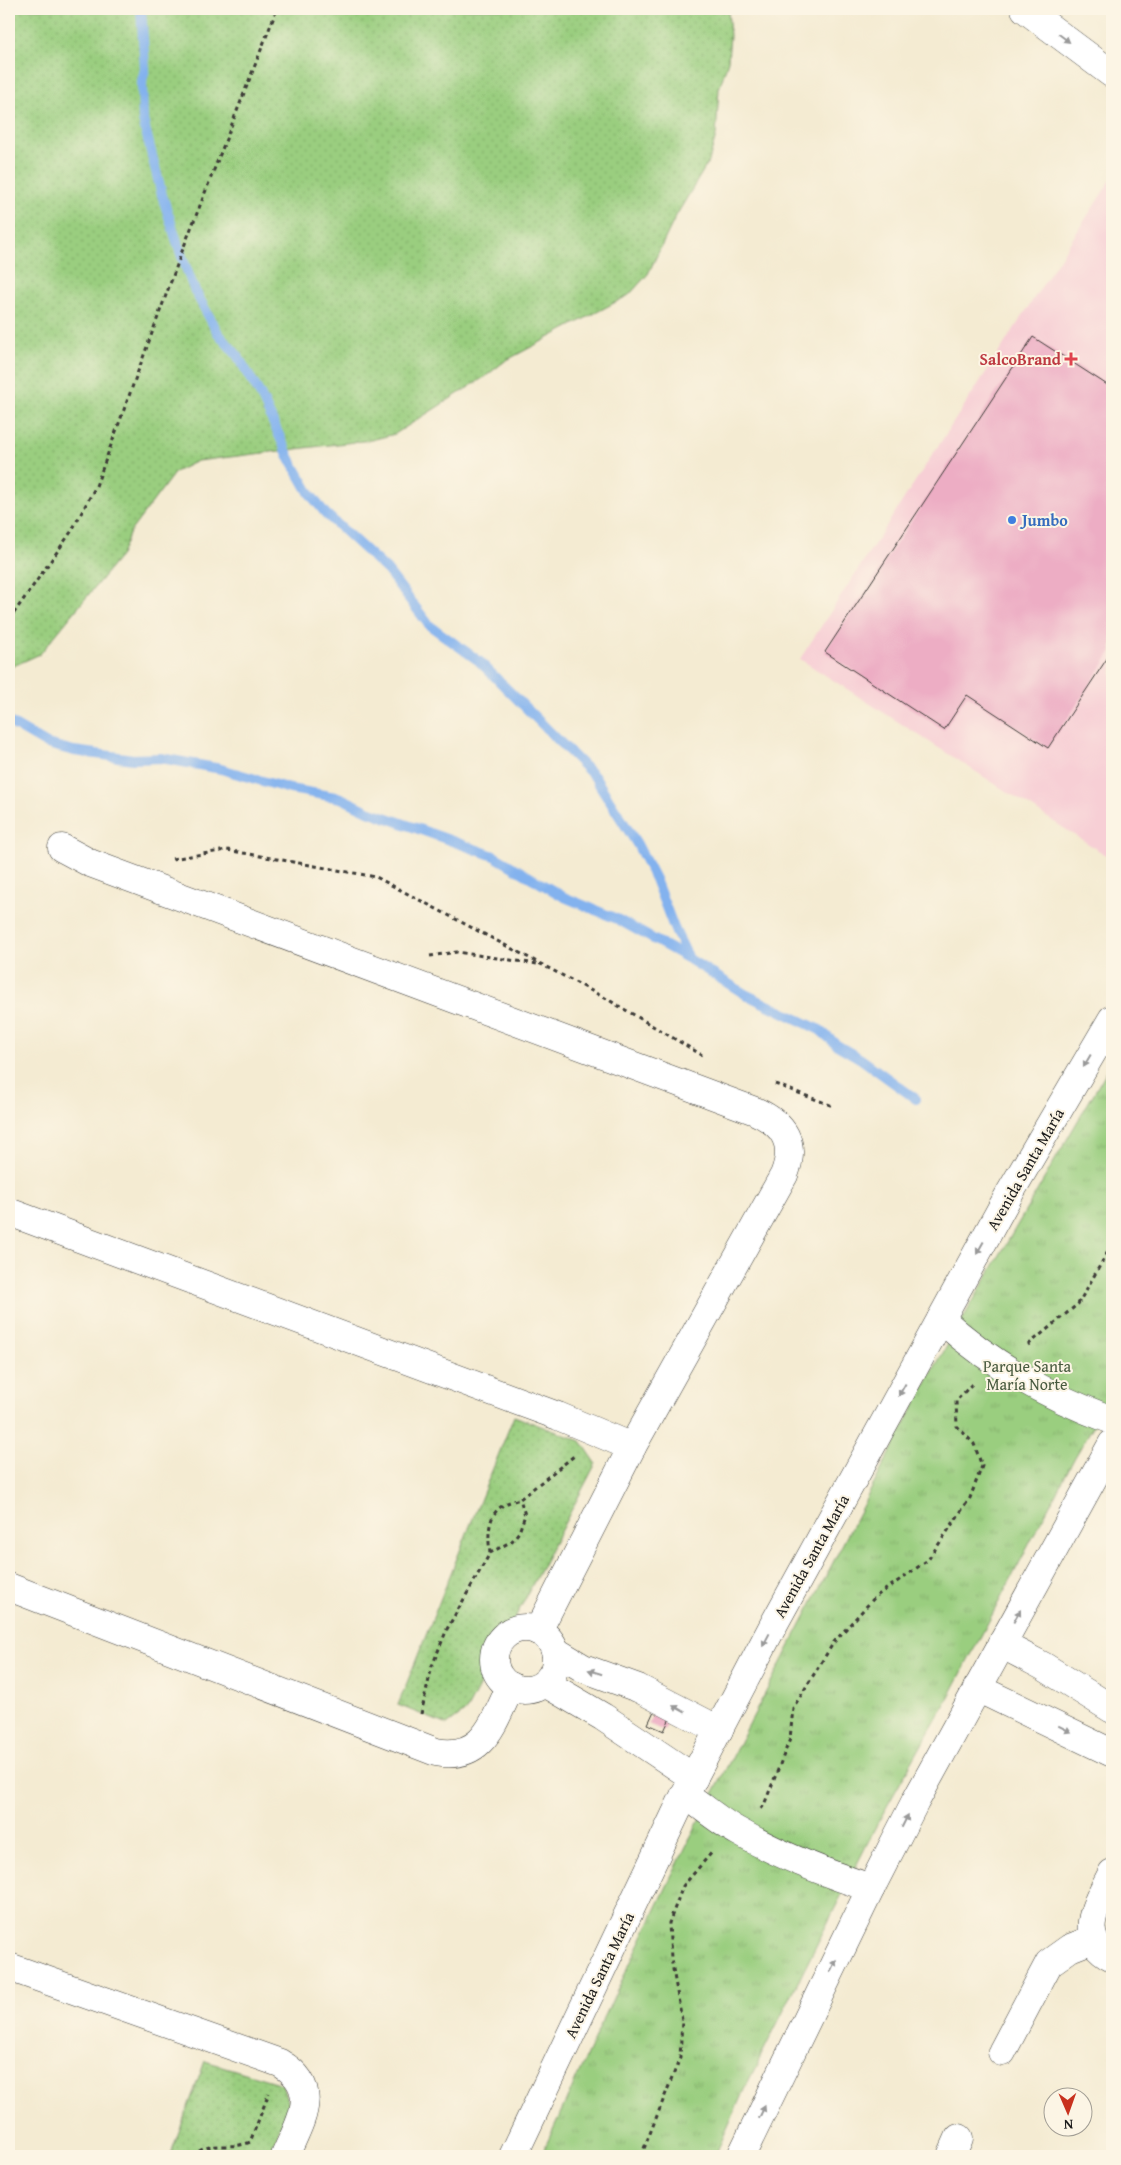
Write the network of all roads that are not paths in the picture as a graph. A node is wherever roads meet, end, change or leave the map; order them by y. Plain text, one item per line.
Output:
1 (1025, 9) edge
2 (1112, 74) edge
3 (62, 848) dead end
4 (1112, 1019) edge
5 (9, 1212) edge
6 (941, 1320) junction
7 (1112, 1420) edge
8 (1112, 1444) edge
9 (632, 1447) junction
10 (9, 1587) edge
11 (547, 1641) junction
12 (1001, 1644) junction
13 (545, 1683) junction
14 (511, 1686) junction
15 (977, 1688) junction
16 (1112, 1709) edge
17 (719, 1730) junction
18 (1112, 1752) edge
19 (690, 1786) junction
20 (1112, 1873) edge
21 (871, 1888) junction
22 (1093, 1939) junction
23 (1112, 1957) edge
24 (9, 1967) edge
25 (1002, 2052) dead end
26 (285, 2156) edge
27 (513, 2156) edge
28 (741, 2156) edge

1 -> 2 street
3 - 9 street
4 -> 6 street, Avenida Santa María
5 - 9 street
6 - 7 street
6 -> 17 street, Avenida Santa María
12 -> 8 street
9 - 11 street
10 - 14 street
11 - 13 street
11 - 14 street
17 -> 11 street
12 - 15 street
12 - 16 street
13 - 14 street
13 - 19 street
15 -> 18 street
21 -> 15 street
17 - 19 street, Avenida Santa María
19 - 21 street
19 - 27 street, Avenida Santa María
20 - 22 street
28 -> 21 street
22 - 23 street
22 - 25 street
24 - 26 street

